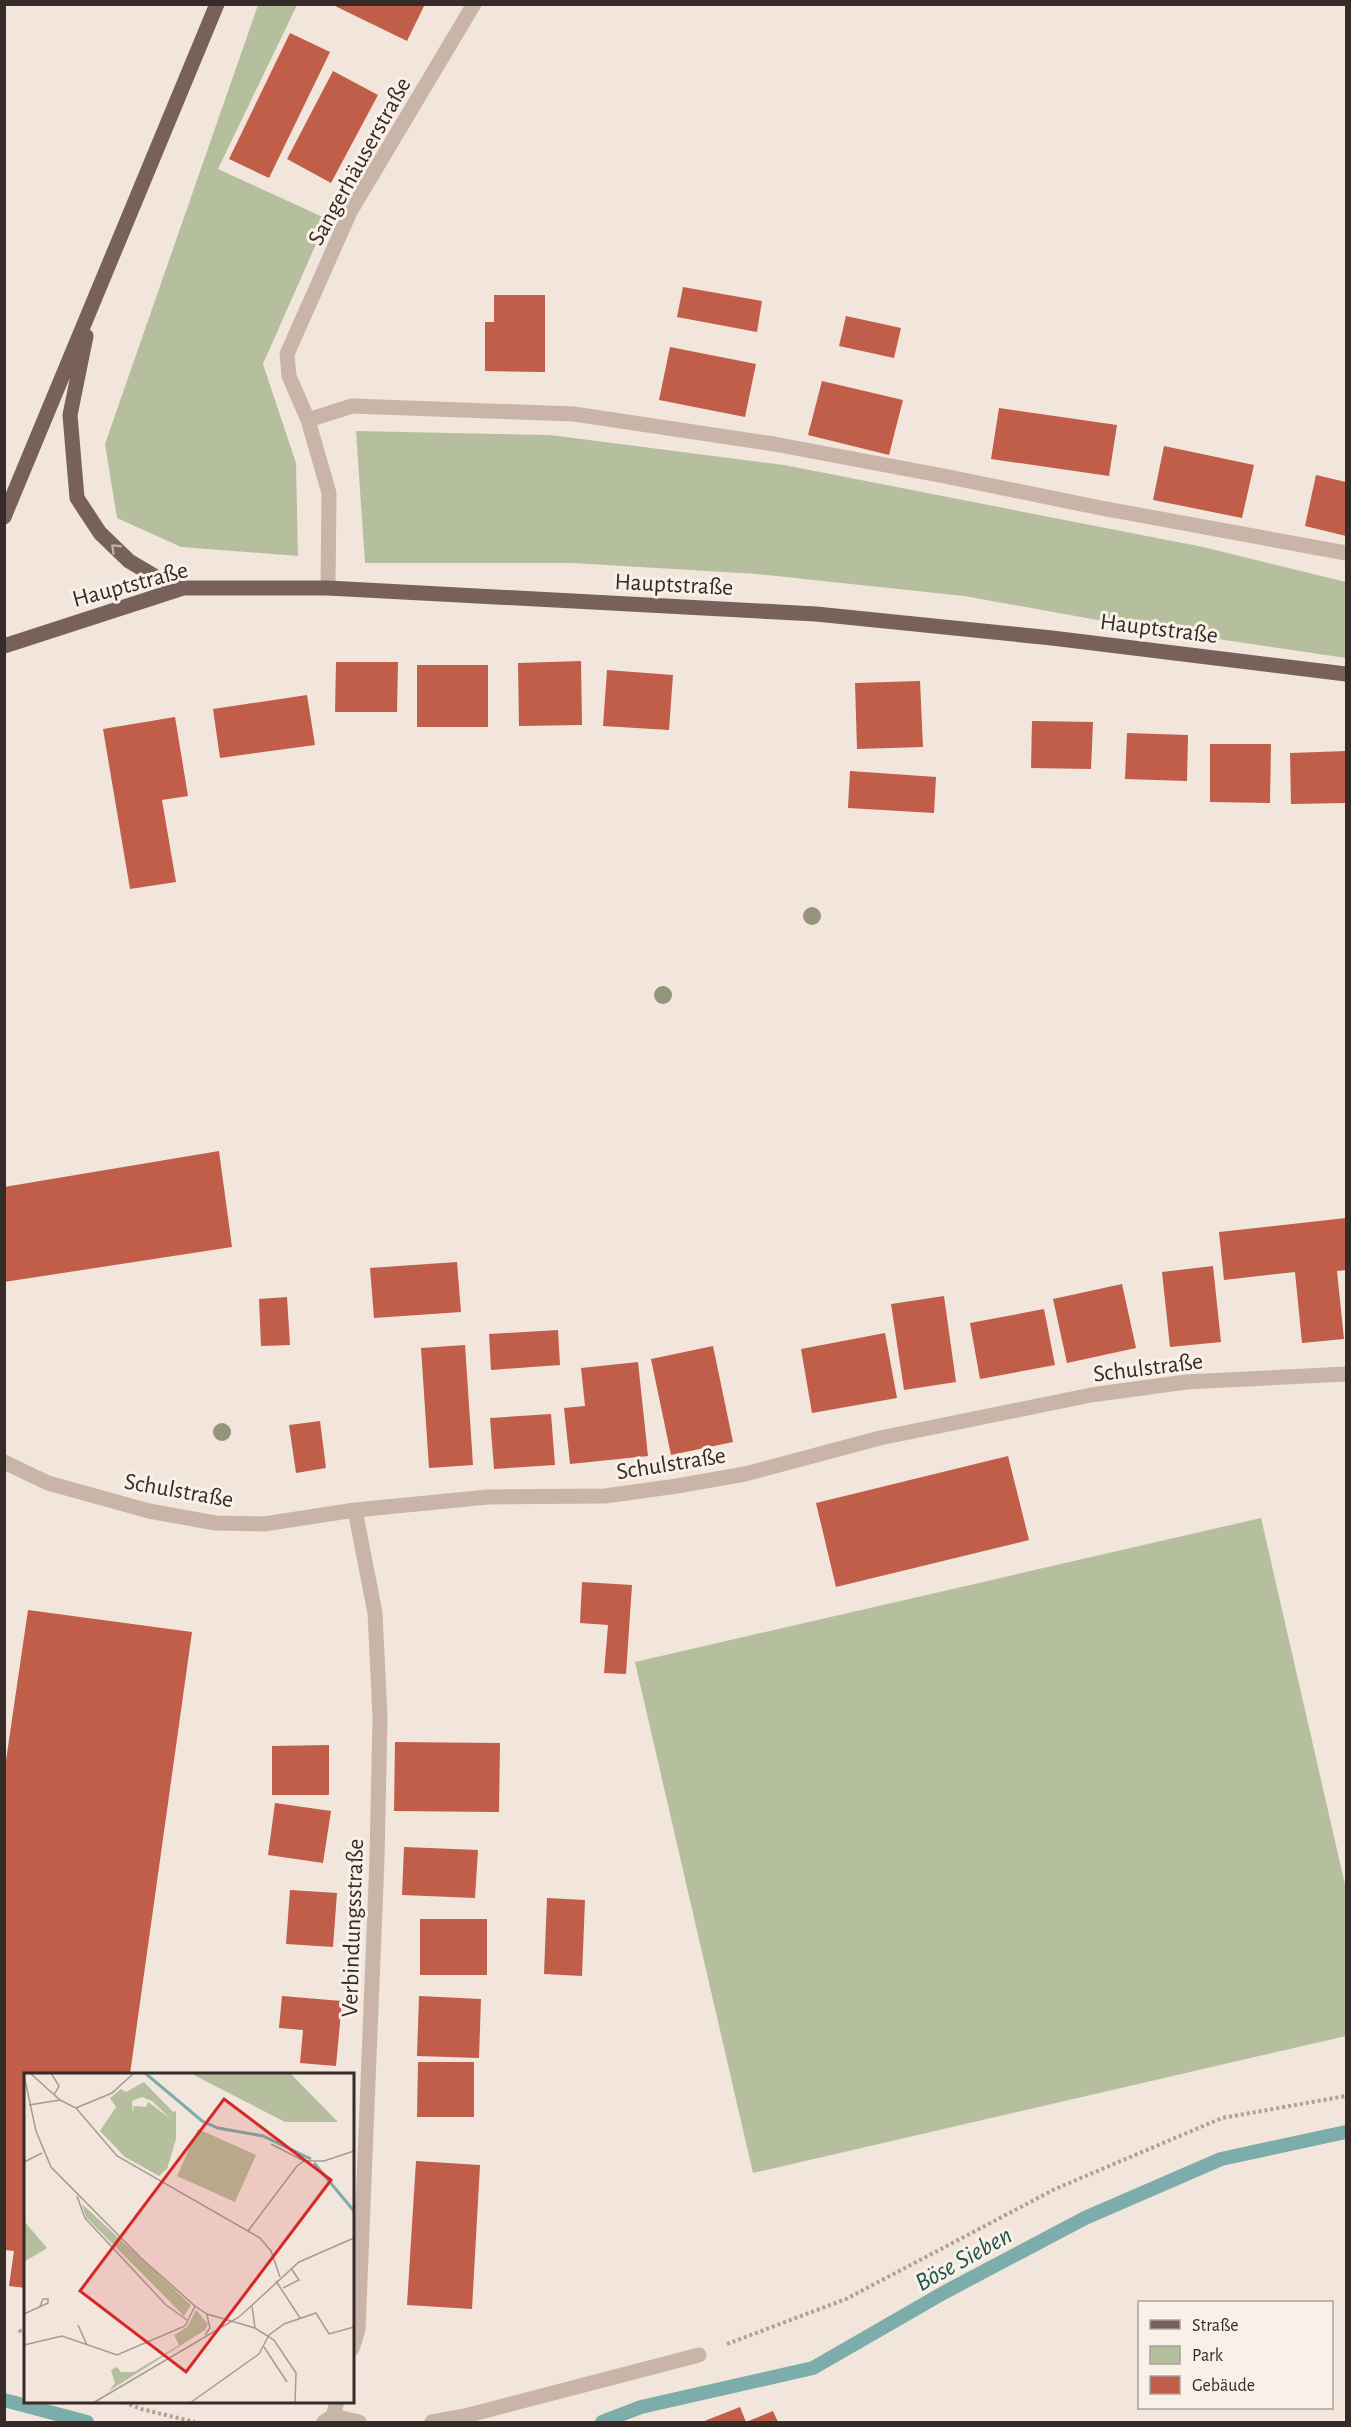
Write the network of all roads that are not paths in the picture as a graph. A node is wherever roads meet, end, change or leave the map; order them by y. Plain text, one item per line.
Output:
1 (217, 4) edge
2 (474, 4) edge
3 (93, 301) junction
4 (309, 420) junction
5 (4, 517) edge
6 (1347, 553) edge
7 (183, 588) junction
8 (328, 588) junction
9 (4, 646) edge
10 (1347, 674) edge
11 (1347, 1374) edge
12 (4, 1462) edge
13 (355, 1510) junction
14 (354, 2343) edge
15 (699, 2355) road end
16 (331, 2413) edge
17 (359, 2422) edge
18 (432, 2422) edge

1 - 3 main road
2 - 4 street, Sangerhäuserstraße
3 - 5 main road
7 -> 3 main road
4 - 6 street
4 - 8 street, Sangerhäuserstraße
7 - 8 main road, Hauptstraße
7 - 9 main road, Hauptstraße
8 - 10 main road, Hauptstraße
11 - 13 street, Schulstraße
12 - 13 street, Schulstraße
13 - 14 street, Verbindungsstraße
15 - 18 street
16 - 17 street

